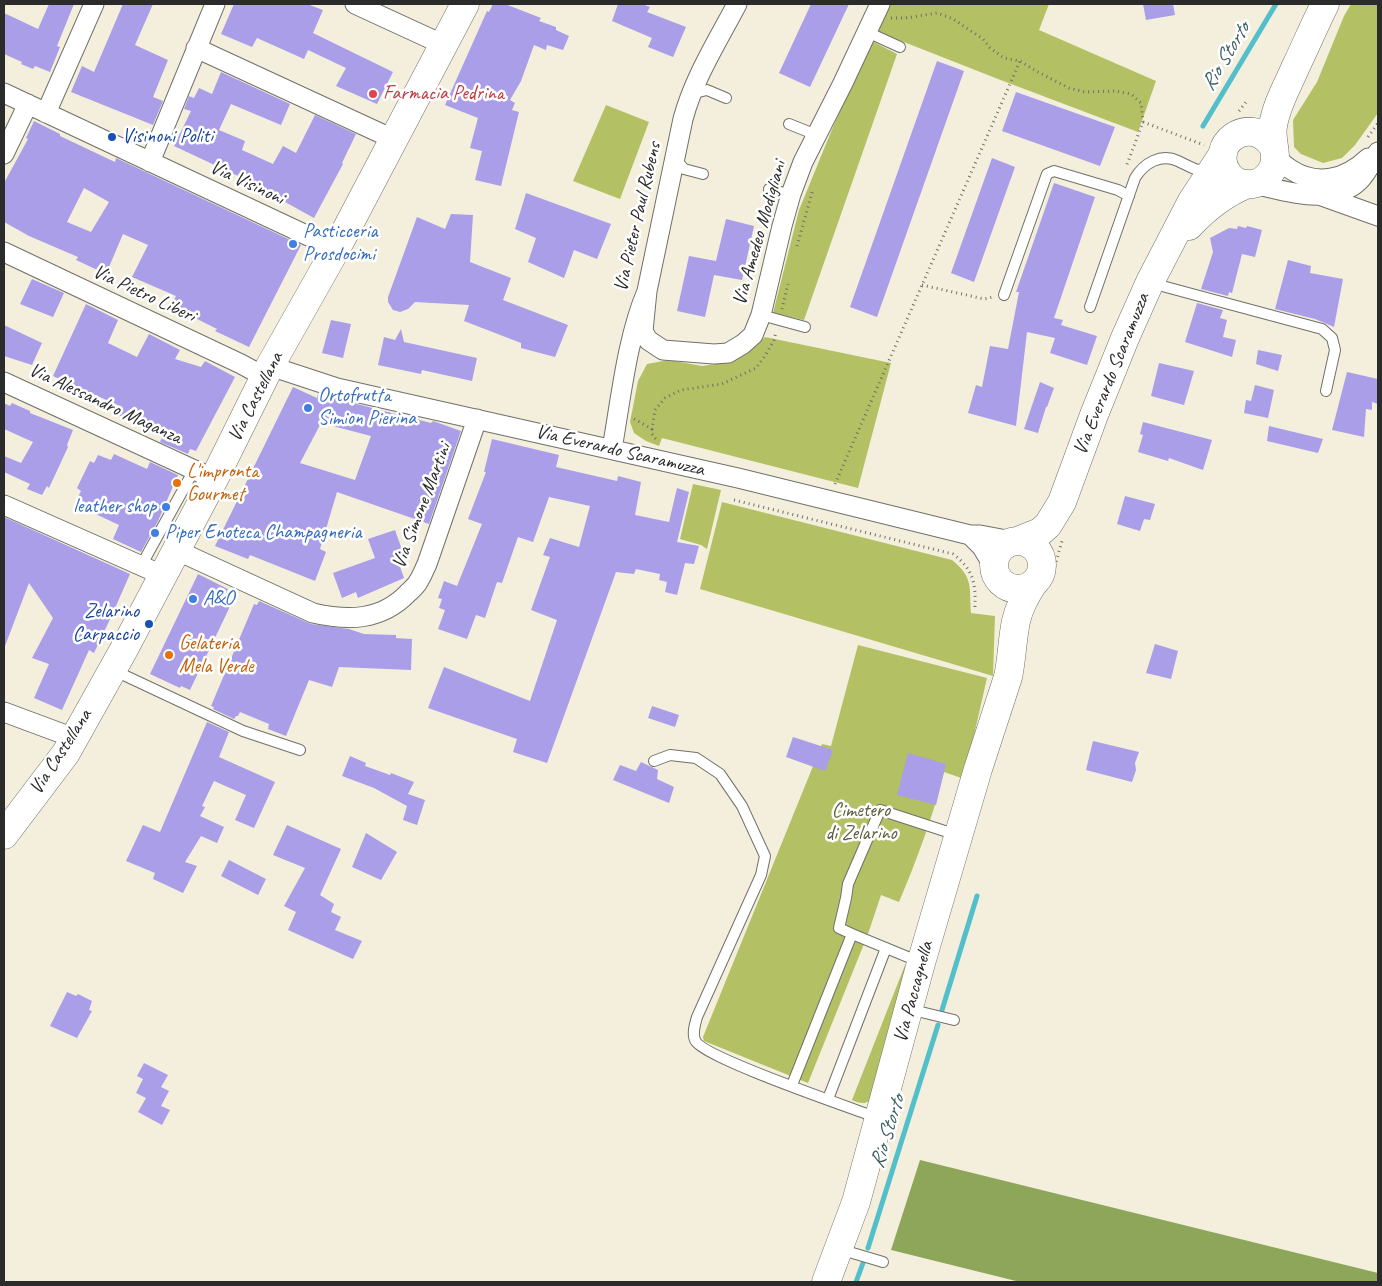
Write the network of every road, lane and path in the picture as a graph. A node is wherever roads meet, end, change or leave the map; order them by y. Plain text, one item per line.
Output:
1 (94, 4) edge
2 (214, 4) edge
3 (355, 4) edge
4 (465, 4) edge
5 (736, 4) edge
6 (1316, 4) edge
7 (1326, 4) edge
8 (885, 11) edge
9 (867, 32) junction
10 (444, 44) junction
11 (900, 47) dead end
12 (196, 48) junction
13 (1020, 61) junction
14 (4, 93) edge
15 (690, 94) junction
16 (726, 98) dead end
17 (28, 104) junction
18 (46, 113) junction
19 (1143, 122) junction
20 (789, 124) dead end
21 (1244, 132) junction
22 (1139, 133) dead end
23 (393, 139) junction
24 (812, 141) junction
25 (1378, 148) edge
26 (1274, 149) junction
27 (1378, 152) edge
28 (4, 154) edge
29 (1217, 155) junction
30 (674, 156) junction
31 (150, 162) junction
32 (1185, 165) junction
33 (703, 174) dead end
34 (1252, 184) junction
35 (769, 189) dead end
36 (793, 189) junction
37 (1318, 195) junction
38 (1129, 196) junction
39 (1192, 201) junction
40 (1378, 216) edge
41 (1167, 249) junction
42 (336, 250) junction
43 (4, 252) edge
44 (1150, 282) junction
45 (922, 285) junction
46 (647, 291) junction
47 (1004, 295) joint
48 (1090, 307) dead end
49 (761, 315) junction
50 (805, 327) dead end
51 (663, 350) junction
52 (626, 370) junction
53 (268, 372) junction
54 (4, 382) edge
55 (1326, 391) dead end
56 (478, 419) junction
57 (612, 449) junction
58 (204, 475) junction
59 (832, 491) dead end
60 (734, 500) dead end
61 (1062, 502) junction
62 (4, 505) edge
63 (970, 534) junction
64 (1016, 541) junction
65 (176, 550) junction
66 (152, 571) junction
67 (996, 572) junction
68 (1037, 574) junction
69 (975, 607) dead end
70 (112, 670) junction
71 (1000, 702) junction
72 (4, 712) edge
73 (74, 738) junction
74 (300, 750) dead end
75 (654, 761) dead end
76 (4, 835) edge
77 (958, 835) junction
78 (852, 934) junction
79 (886, 948) junction
80 (921, 962) junction
81 (921, 1012) dead end
82 (954, 1020) dead end
83 (792, 1085) junction
84 (828, 1099) junction
85 (879, 1118) junction
86 (838, 1248) junction
87 (883, 1262) dead end
88 (826, 1282) edge

1 - 18 street
2 - 12 street
3 - 10 street
4 - 10 main road, Via Castellana
5 - 15 street, Via Pieter Paul Rubens
6 - 21 main road
7 - 26 main road
8 - 9 street, Via Amedeo Modigliani
8 - 13 path
9 - 11 lane
9 - 24 street, Via Amedeo Modigliani
10 - 23 main road, Via Castellana
12 - 23 street
12 - 31 street
13 - 19 path
13 - 45 path
14 - 17 street, Via Visinoni
15 - 16 lane
15 - 30 street, Via Pieter Paul Rubens
17 - 18 street, Via Visinoni
17 - 28 street
18 - 31 street, Via Visinoni
19 - 22 path
19 - 29 path
20 - 24 lane
21 - 26 main road
21 - 29 main road
23 - 42 main road, Via Castellana
24 - 36 street, Via Amedeo Modigliani
25 - 26 street
26 - 34 main road
27 - 37 street
29 - 32 lane
29 - 34 main road
29 - 39 main road, Via Everardo Scaramuzza
30 - 33 lane
30 - 46 street, Via Pieter Paul Rubens
31 - 42 street, Via Visinoni
32 - 38 lane
32 - 39 lane
34 - 37 street
34 - 41 main road, Via Everardo Scaramuzza
35 - 36 lane
36 - 49 street, Via Amedeo Modigliani
37 - 40 street
38 - 47 lane
38 - 48 lane
39 - 41 main road, Via Everardo Scaramuzza
41 - 44 main road, Via Everardo Scaramuzza
42 - 53 main road, Via Castellana
43 - 53 street, Via Pietro Liberi
44 - 55 lane
44 - 61 main road, Via Everardo Scaramuzza
45 - 47 path
45 - 59 path
46 - 51 street
46 - 52 street, Via Pieter Paul Rubens
49 - 50 lane
49 - 51 street, Via Amedeo Modigliani
51 - 52 street, Via Amedeo Modigliani
52 - 57 street, Via Pieter Paul Rubens
53 - 56 street, Via Everardo Scaramuzza
53 - 58 main road, Via Castellana
54 - 58 street, Via Alessandro Maganza
56 - 57 street, Via Everardo Scaramuzza
56 - 65 street, Via Simone Martini
57 - 63 street, Via Everardo Scaramuzza
58 - 65 main road, Via Castellana
58 - 66 lane
60 - 69 path
61 - 64 main road, Via Everardo Scaramuzza
61 - 68 main road, Via Everardo Scaramuzza
62 - 66 street
63 - 64 street, Via Everardo Scaramuzza
63 - 67 street
64 - 67 main road
64 - 68 main road
65 - 66 main road, Via Castellana
66 - 70 main road, Via Castellana
67 - 68 main road
67 - 71 main road, Via Paccagnella
68 - 71 main road, Via Paccagnella
70 - 73 main road, Via Castellana
70 - 74 lane
71 - 77 main road, Via Paccagnella
72 - 73 street
73 - 76 main road, Via Castellana
75 - 83 lane
77 - 78 lane
77 - 80 main road, Via Paccagnella
78 - 79 lane
78 - 83 lane
79 - 80 lane
79 - 84 lane
80 - 85 main road, Via Paccagnella
81 - 82 lane
83 - 84 lane
84 - 85 lane
85 - 86 main road, Via Paccagnella
86 - 87 lane
86 - 88 main road, Via Paccagnella

